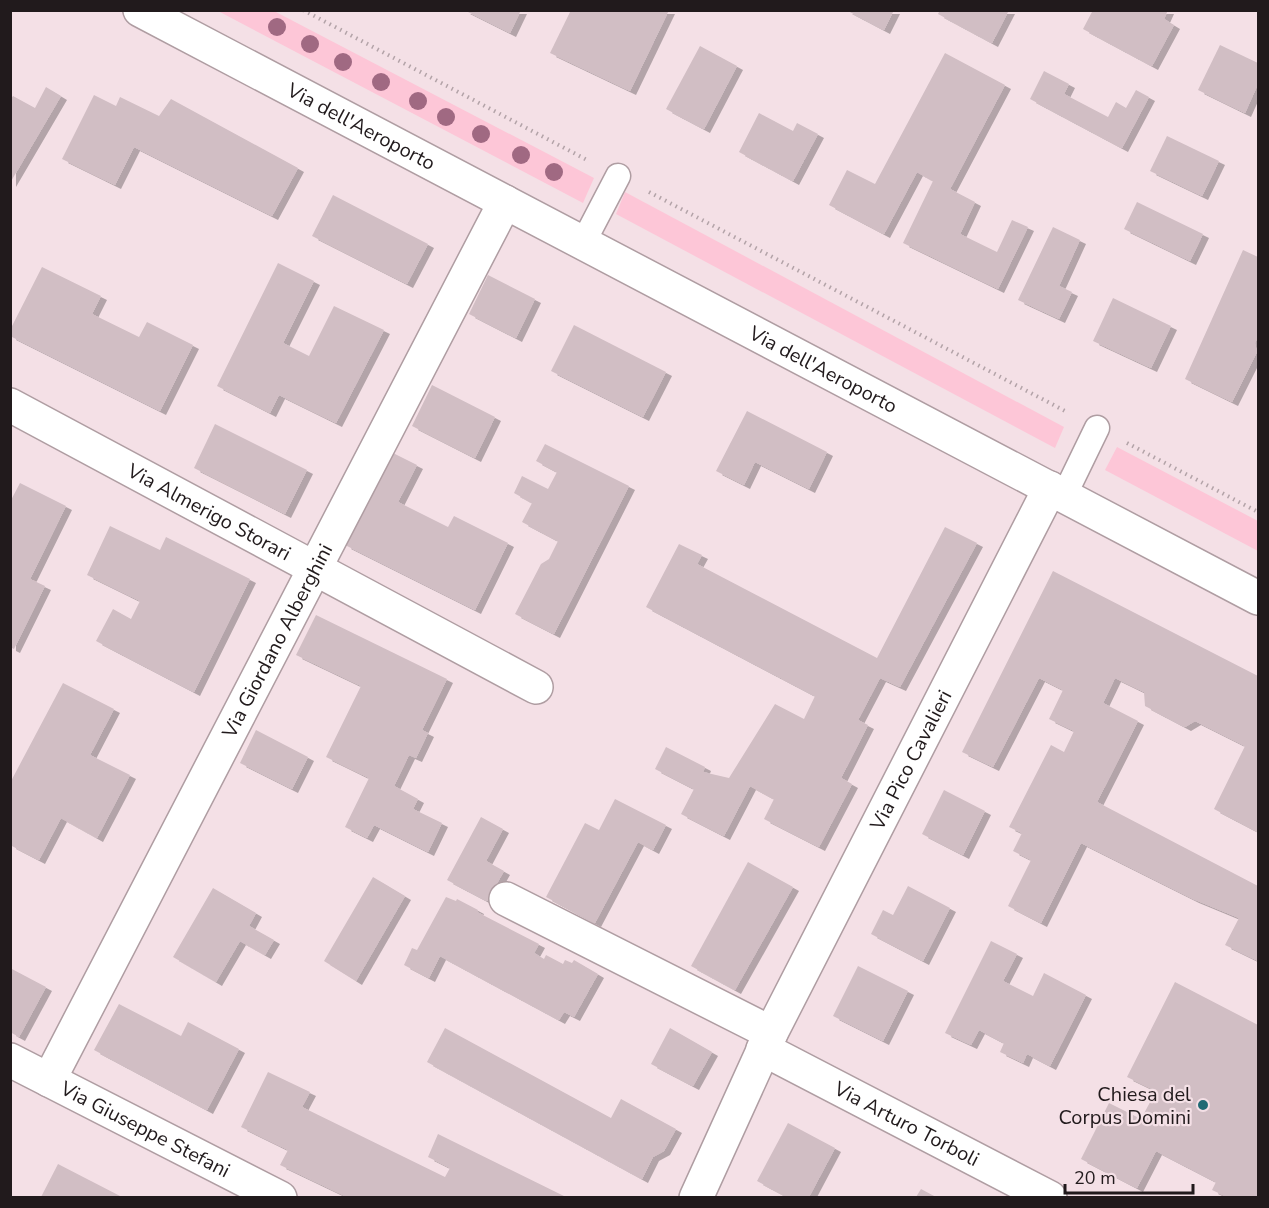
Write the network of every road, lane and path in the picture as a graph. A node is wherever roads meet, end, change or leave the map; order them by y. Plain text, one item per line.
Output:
1 (140, 10) edge
2 (303, 10) edge
3 (618, 176) junction
4 (504, 202) junction
5 (583, 243) junction
6 (10, 405) edge
7 (1097, 428) junction
8 (1057, 492) junction
9 (1258, 512) edge
10 (314, 568) junction
11 (1258, 598) edge
12 (536, 687) dead end
13 (506, 899) dead end
14 (767, 1041) junction
15 (10, 1060) edge
16 (49, 1080) junction
17 (280, 1197) edge
18 (696, 1197) edge
19 (1050, 1197) edge

1 - 4 street, Via dell'Aeroporto
2 - 3 path
3 - 5 lane
3 - 7 path
4 - 5 street, Via dell'Aeroporto
4 - 10 street, Via Giordano Alberghini
5 - 8 street, Via dell'Aeroporto
6 - 10 street, Via Almerigo Storari
7 - 8 lane
7 - 9 path
8 - 11 street, Via dell'Aeroporto
8 - 14 street, Via Pico Cavalieri
10 - 12 street, Via Almerigo Storari
10 - 16 street, Via Giordano Alberghini
13 - 14 street
14 - 18 street, Via Pico Cavalieri
14 - 19 street, Via Arturo Torboli
15 - 16 street, Via Giuseppe Stefani
16 - 17 street, Via Giuseppe Stefani

